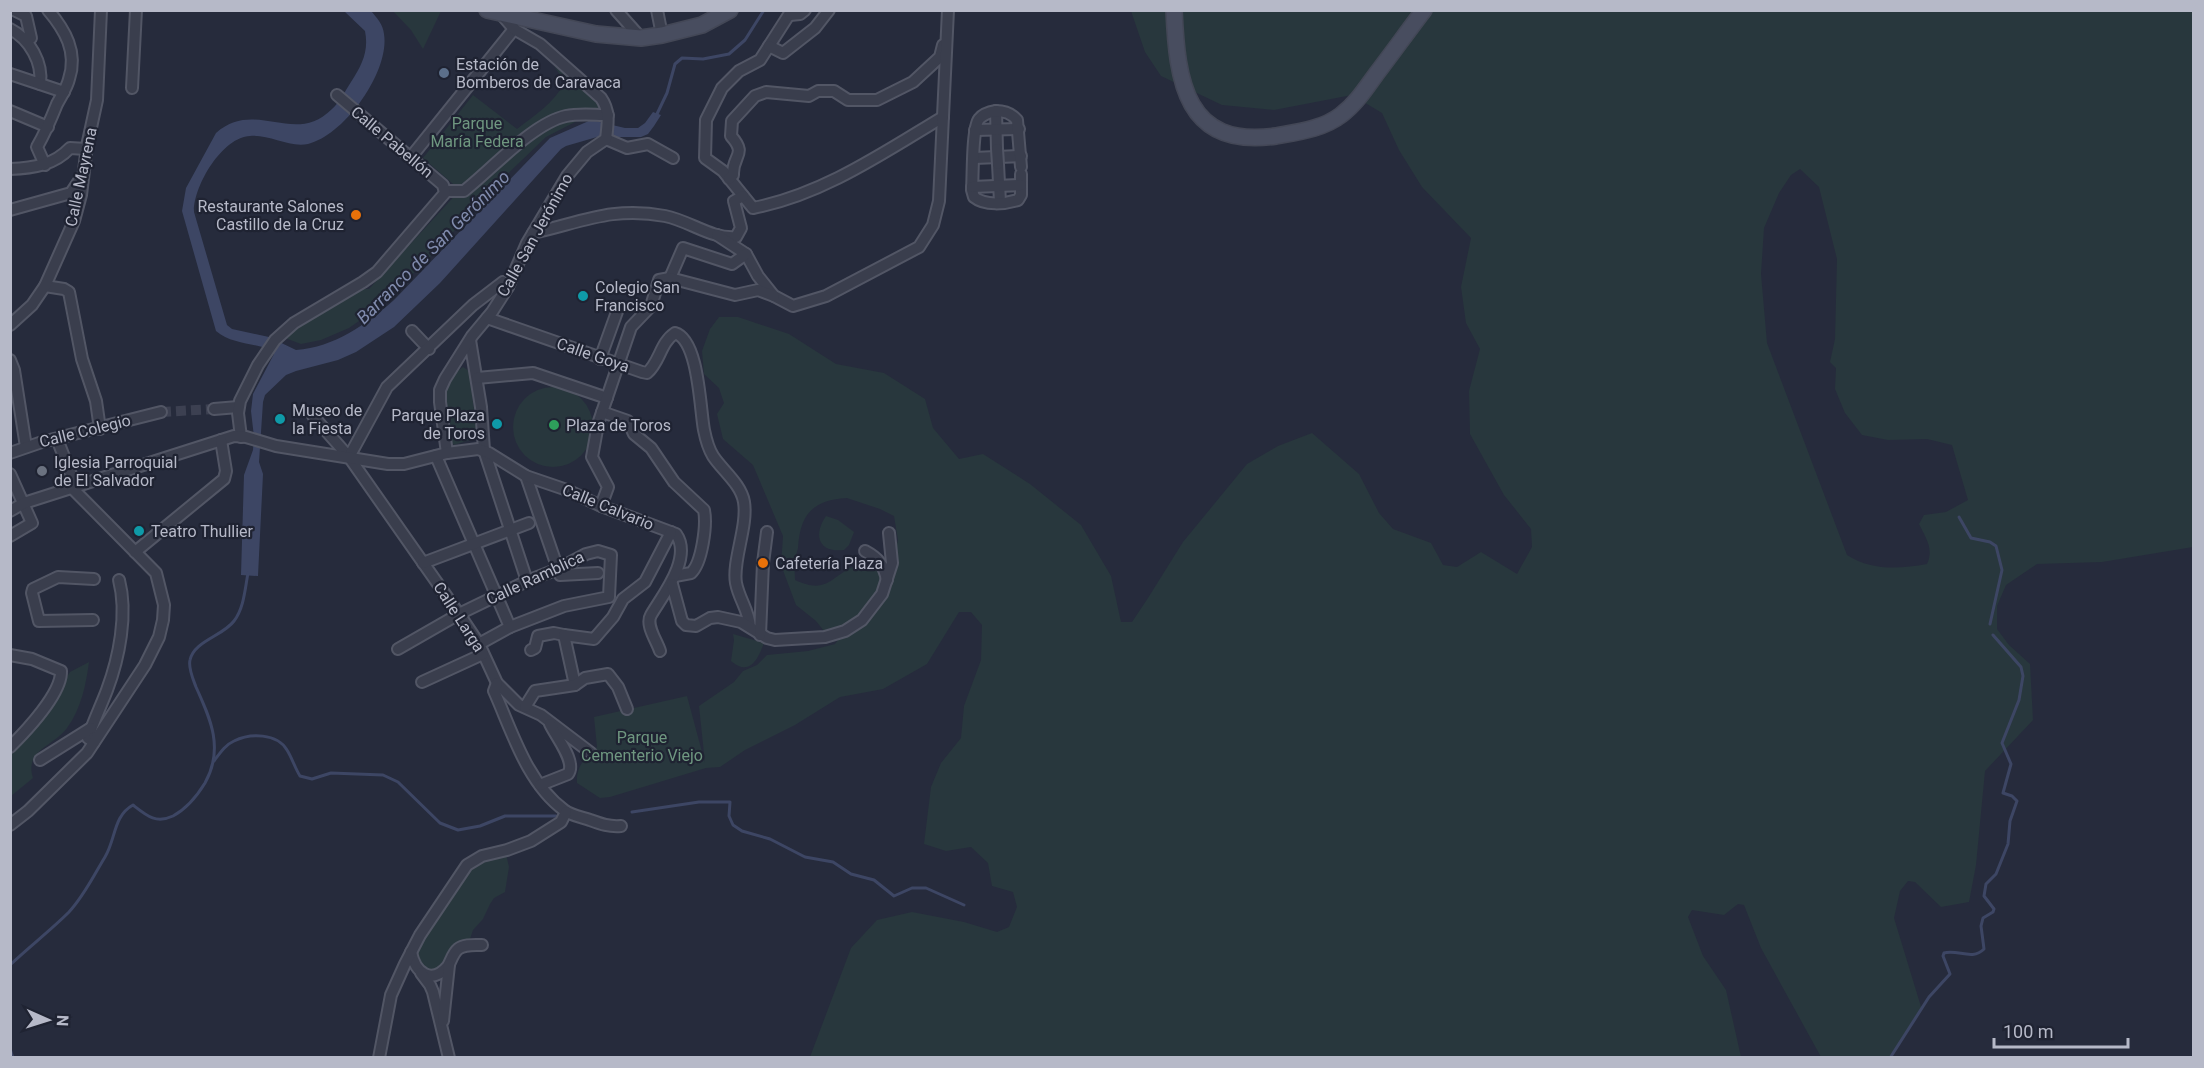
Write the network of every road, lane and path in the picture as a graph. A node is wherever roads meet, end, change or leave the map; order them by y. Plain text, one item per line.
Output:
1 (14, 10) edge
2 (48, 10) edge
3 (101, 10) edge
4 (136, 10) edge
5 (616, 10) edge
6 (657, 10) edge
7 (730, 10) edge
8 (805, 10) edge
9 (829, 10) edge
10 (948, 10) edge
11 (1174, 10) edge
12 (1424, 10) edge
13 (494, 12) edge
14 (791, 13) edge
15 (519, 24) junction
16 (538, 25) junction
17 (10, 29) edge
18 (947, 33) junction
19 (662, 35) junction
20 (526, 36) junction
21 (31, 38) dead end
22 (641, 38) junction
23 (540, 44) junction
24 (769, 46) junction
25 (10, 74) edge
26 (40, 84) junction
27 (132, 88) dead end
28 (64, 92) junction
29 (337, 95) dead end
30 (10, 111) edge
31 (996, 111) junction
32 (943, 117) junction
33 (608, 119) junction
34 (48, 127) junction
35 (997, 129) junction
36 (1019, 129) junction
37 (975, 130) junction
38 (606, 137) junction
39 (86, 149) junction
40 (411, 158) junction
41 (673, 158) dead end
42 (974, 158) junction
43 (45, 165) junction
44 (10, 169) edge
45 (1021, 170) junction
46 (83, 176) junction
47 (729, 179) junction
48 (999, 186) junction
49 (972, 187) junction
50 (445, 190) junction
51 (743, 196) junction
52 (1000, 202) junction
53 (10, 210) edge
54 (533, 233) junction
55 (717, 235) junction
56 (746, 254) junction
57 (670, 278) junction
58 (45, 286) junction
59 (508, 287) junction
60 (774, 296) junction
61 (618, 309) dead end
62 (487, 318) junction
63 (10, 325) edge
64 (412, 331) dead end
65 (470, 340) junction
66 (429, 349) junction
67 (600, 359) junction
68 (10, 360) edge
69 (618, 365) junction
70 (477, 378) junction
71 (607, 398) junction
72 (238, 406) junction
73 (214, 409) tunnel mouth
74 (161, 412) tunnel mouth
75 (602, 412) junction
76 (313, 416) dead end
77 (100, 429) junction
78 (483, 429) junction
79 (57, 439) junction
80 (221, 440) junction
81 (251, 440) junction
82 (26, 447) junction
83 (471, 449) junction
84 (484, 450) junction
85 (10, 453) edge
86 (441, 454) junction
87 (349, 457) junction
88 (10, 474) edge
89 (526, 476) junction
90 (74, 487) junction
91 (24, 503) junction
92 (601, 506) junction
93 (10, 510) edge
94 (529, 523) dead end
95 (511, 530) junction
96 (671, 532) junction
97 (767, 532) dead end
98 (889, 533) dead end
99 (10, 536) edge
100 (475, 544) junction
101 (865, 551) dead end
102 (135, 552) junction
103 (423, 563) junction
104 (558, 570) junction
105 (598, 573) dead end
106 (94, 579) dead end
107 (119, 580) dead end
108 (673, 580) junction
109 (887, 580) junction
110 (527, 581) junction
111 (496, 596) junction
112 (459, 614) junction
113 (93, 620) dead end
114 (510, 627) junction
115 (750, 627) junction
116 (760, 634) junction
117 (564, 636) junction
118 (398, 649) dead end
119 (481, 649) junction
120 (531, 650) dead end
121 (660, 651) dead end
122 (10, 656) edge
123 (422, 682) dead end
124 (497, 683) junction
125 (575, 685) junction
126 (525, 707) junction
127 (627, 709) dead end
128 (548, 722) junction
129 (91, 728) junction
130 (94, 742) junction
131 (10, 747) edge
132 (591, 753) dead end
133 (40, 760) dead end
134 (540, 785) junction
135 (566, 812) junction
136 (10, 825) edge
137 (621, 826) dead end
138 (482, 945) dead end
139 (411, 952) junction
140 (449, 964) junction
141 (421, 973) junction
142 (444, 1033) junction
143 (379, 1058) edge
144 (449, 1058) edge

1 - 21 street
2 - 28 street
3 - 39 street, Calle Mayrena
4 - 27 street
5 - 22 street
6 - 19 street
7 - 19 main road
8 - 14 street
9 - 24 street
10 - 18 street
11 - 12 main road
13 - 15 main road
14 - 24 street
15 - 16 main road
15 - 20 street
15 - 40 street
16 - 20 street
16 - 22 main road
16 - 23 street
17 - 26 street
18 - 32 street
18 - 47 street
19 - 22 main road
20 - 23 street
23 - 33 street
24 - 47 street
25 - 26 street
26 - 28 street
28 - 34 street
29 - 40 street, Calle Pabellón
30 - 34 street
31 - 35 street
31 - 36 street
31 - 37 street
32 - 51 street
32 - 60 street
33 - 38 street
33 - 50 street
34 - 43 street
35 - 36 street
35 - 37 street
35 - 48 street, bridge
36 - 45 street
37 - 42 street
38 - 41 street
38 - 54 street, Calle San Jerónimo
39 - 43 street
39 - 46 street, Calle Mayrena
40 - 50 street, Calle Pabellón
42 - 45 street
42 - 49 street
43 - 44 street
45 - 48 street
45 - 52 street
46 - 53 street
46 - 58 street, Calle Mayrena
47 - 51 street
48 - 49 street
48 - 52 street
49 - 52 street
50 - 72 street
51 - 55 street
54 - 55 street
54 - 59 street, Calle San Jerónimo
55 - 56 street
56 - 57 street
56 - 60 street
57 - 60 street
57 - 69 street
58 - 63 street, Calle Mayrena
58 - 77 street
59 - 62 street, Calle San Jerónimo
59 - 66 street
61 - 67 street
62 - 65 street, Calle San Jerónimo
62 - 67 street, Calle Goya
64 - 66 street
65 - 70 street
65 - 86 street, Calle San Jerónimo
66 - 87 street
67 - 69 street, Calle Goya
68 - 82 street
69 - 71 street
69 - 115 street, Calle Goya
70 - 71 street
70 - 78 street
71 - 75 street
72 - 73 street
72 - 81 street
74 - 77 street, Calle Colegio
75 - 92 street
75 - 108 street
76 - 87 street, Calle Larga
77 - 79 street, Calle Colegio
78 - 83 street
78 - 84 street
79 - 82 street, Calle Colegio
79 - 90 street
80 - 81 street
80 - 90 street
80 - 102 street
81 - 87 street
82 - 85 street, Calle Colegio
83 - 84 street
83 - 86 street
84 - 89 street, Calle Calvario
84 - 95 street
86 - 87 street
86 - 100 street, Calle San Jerónimo
87 - 103 street, Calle Larga
88 - 91 street
89 - 92 street, Calle Calvario
89 - 104 street
90 - 91 street
90 - 102 street
91 - 93 street
91 - 99 street
92 - 96 street, Calle Calvario
94 - 95 street
95 - 100 street
95 - 110 street
96 - 108 street, Calle Calvario
96 - 117 street
97 - 116 street
98 - 109 street
100 - 103 street
100 - 111 street, Calle San Jerónimo
101 - 109 street
102 - 130 street
103 - 112 street, Calle Larga
104 - 105 street
104 - 110 street, Calle Ramblica
104 - 114 street, Calle Ramblica
106 - 113 street
107 - 129 street
108 - 115 street
108 - 121 street
109 - 116 street
110 - 111 street, Calle Ramblica
111 - 112 street, Calle Ramblica
111 - 114 street, Calle San Jerónimo
112 - 118 street, Calle Ramblica
112 - 119 street, Calle Larga
114 - 119 street
115 - 116 street
117 - 120 street
117 - 125 street
119 - 123 street
119 - 124 street, Calle Larga
122 - 131 street
124 - 126 street, Calle Larga
124 - 134 street
125 - 126 street
125 - 127 street
126 - 128 street, Calle Larga
128 - 132 street, Calle Larga
128 - 134 street
129 - 130 street
129 - 133 street
130 - 136 street
134 - 135 street
135 - 137 street
135 - 139 street
138 - 140 street
139 - 141 street
139 - 143 street
140 - 141 street
140 - 142 street
141 - 142 street
142 - 144 street

